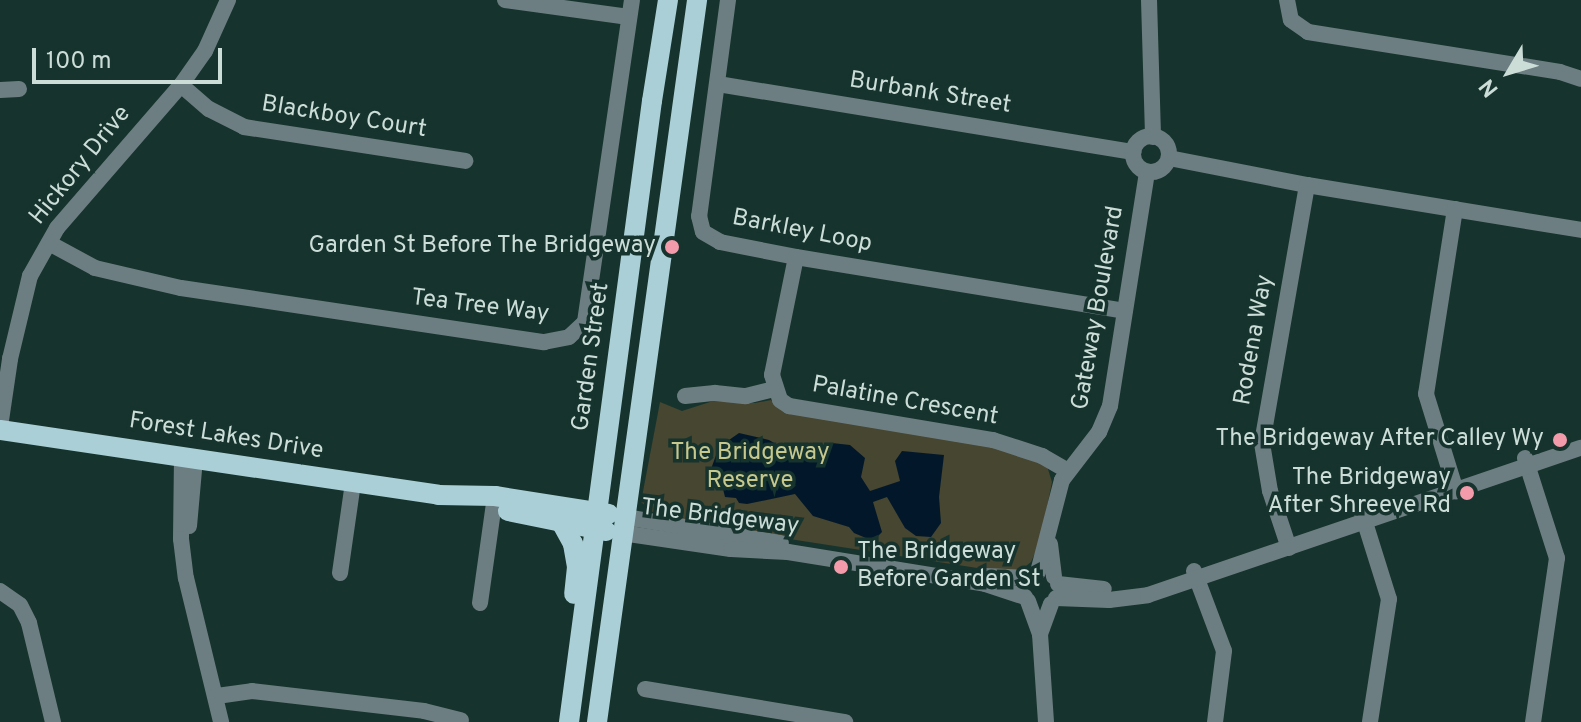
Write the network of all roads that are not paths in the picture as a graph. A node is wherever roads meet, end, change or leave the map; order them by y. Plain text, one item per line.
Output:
1 (228, 0) edge
2 (505, 0) edge
3 (668, 0) edge
4 (697, 0) edge
5 (728, 0) edge
6 (1287, 0) edge
7 (1145, 1) edge
8 (630, 8) edge
9 (1581, 79) edge
10 (718, 84) junction
11 (181, 85) junction
12 (19, 89) dead end
13 (0, 90) edge
14 (1153, 137) junction
15 (1133, 152) junction
16 (1169, 158) junction
17 (465, 161) dead end
18 (1147, 172) junction
19 (1307, 185) junction
20 (1455, 209) junction
21 (1581, 230) edge
22 (49, 243) junction
23 (796, 257) junction
24 (1125, 311) junction
25 (774, 389) junction
26 (685, 396) dead end
27 (0, 428) edge
28 (1581, 438) edge
29 (1581, 448) edge
30 (189, 458) junction
31 (1527, 462) junction
32 (1068, 471) junction
33 (602, 480) junction
34 (353, 483) junction
35 (1454, 486) junction
36 (494, 503) junction
37 (542, 503) junction
38 (1364, 518) junction
39 (597, 521) junction
40 (561, 522) junction
41 (624, 525) junction
42 (1287, 543) junction
43 (340, 573) dead end
44 (1195, 575) junction
45 (1047, 586) junction
46 (0, 591) edge
47 (1027, 599) junction
48 (480, 603) dead end
49 (1040, 634) junction
50 (572, 684) junction
51 (645, 689) dead end
52 (217, 696) junction
53 (461, 720) edge
54 (53, 722) edge
55 (221, 722) edge
56 (569, 722) edge
57 (597, 722) edge
58 (845, 722) edge
59 (1046, 722) edge
60 (1215, 722) edge
61 (1370, 722) edge
62 (1533, 722) edge

1 - 11 street, Hickory Drive
2 - 8 street
3 - 33 main road, Garden Street
4 - 41 main road
5 - 10 street, Barkley Loop
6 - 9 street
7 - 14 street
8 - 22 street, Tea Tree Way
10 - 15 street, Burbank Street
10 - 23 street, Barkley Loop
11 - 17 street, Blackboy Court
11 - 22 street, Hickory Drive
12 - 13 street
14 - 15 street
14 - 16 street
15 - 18 street
16 - 18 street
16 - 19 street
18 - 24 street, Gateway Boulevard
19 - 20 street
19 - 42 street, Rodena Way
20 - 21 street
20 - 35 street
22 - 27 street, Hickory Drive
23 - 24 street, Barkley Loop
23 - 25 street
24 - 32 street, Gateway Boulevard
25 - 26 street
25 - 32 street, Palatine Crescent
27 - 30 main road, Forest Lakes Drive
28 - 31 street, The Bridgeway
29 - 31 street, The Bridgeway
30 - 34 main road, Forest Lakes Drive
30 - 52 street
31 - 35 street, The Bridgeway
31 - 62 street
32 - 45 street, Gateway Boulevard
33 - 37 main road
33 - 39 main road, Garden Street
34 - 36 main road, Forest Lakes Drive
34 - 43 street
35 - 38 street, The Bridgeway
36 - 37 main road, Forest Lakes Drive
36 - 40 main road, Forest Lakes Drive
36 - 48 street
37 - 39 main road, Forest Lakes Drive
38 - 42 street, The Bridgeway
38 - 61 street
39 - 40 main road, Forest Lakes Drive
39 - 41 main road, The Bridgeway
39 - 50 main road, Garden Street
40 - 50 main road
41 - 45 street, The Bridgeway
41 - 47 street, The Bridgeway
41 - 57 main road
42 - 44 street, The Bridgeway
44 - 45 street, The Bridgeway
44 - 60 street
45 - 47 street
45 - 47 street, The Bridgeway
45 - 49 street, Gateway Boulevard
46 - 54 street
47 - 49 street, Gateway Boulevard
49 - 59 street, Gateway Boulevard
50 - 56 main road, Garden Street
51 - 58 street
52 - 53 street
52 - 55 street

